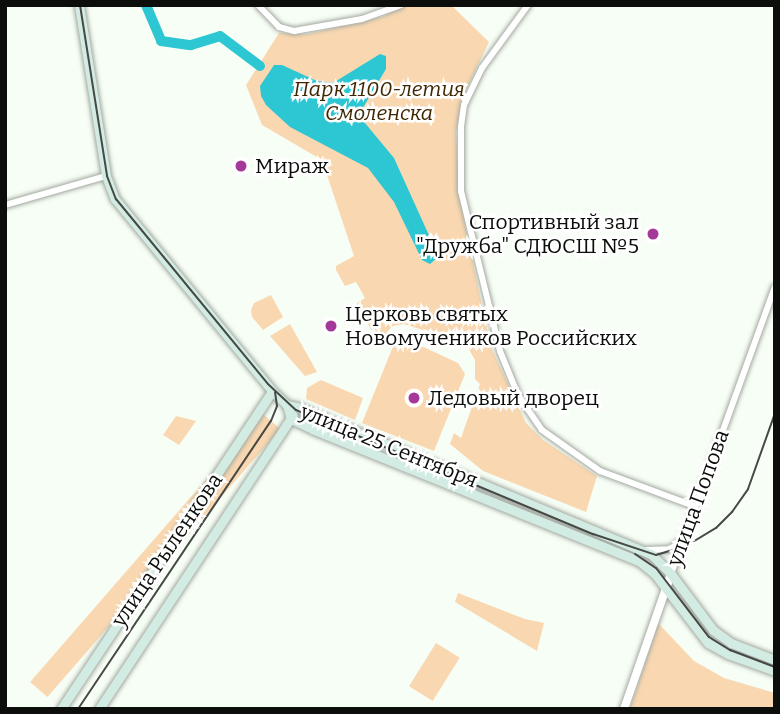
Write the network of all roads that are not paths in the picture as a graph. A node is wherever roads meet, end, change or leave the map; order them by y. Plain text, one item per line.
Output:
1 (79, 5) edge
2 (258, 5) edge
3 (401, 5) edge
4 (528, 5) edge
5 (106, 176) junction
6 (5, 205) edge
7 (775, 287) edge
8 (272, 391) junction
9 (287, 405) junction
10 (298, 407) junction
11 (291, 419) junction
12 (694, 506) junction
13 (681, 541) junction
14 (633, 545) junction
15 (671, 574) junction
16 (666, 589) junction
17 (775, 660) edge
18 (775, 671) edge
19 (61, 709) edge
20 (99, 709) edge
21 (624, 709) edge

1 - 5 main road, улица 25 Сентября
2 - 3 street
4 - 12 street
5 - 6 street
5 - 8 main road, улица 25 Сентября
7 - 12 street, улица Попова
8 - 9 main road, улица 25 Сентября
8 - 19 main road, улица Рыленкова
9 - 10 main road, улица 25 Сентября
9 - 11 main road
10 - 11 main road, улица Рыленкова
10 - 14 main road, улица 25 Сентября
11 - 16 main road
11 - 20 main road, улица Рыленкова
12 - 13 street, улица Попова
13 - 14 street
13 - 15 street, улица Попова
14 - 15 main road, улица 25 Сентября
15 - 16 street, улица Попова
15 - 17 main road, улица 25 Сентября
16 - 18 main road
16 - 21 street, улица Попова

